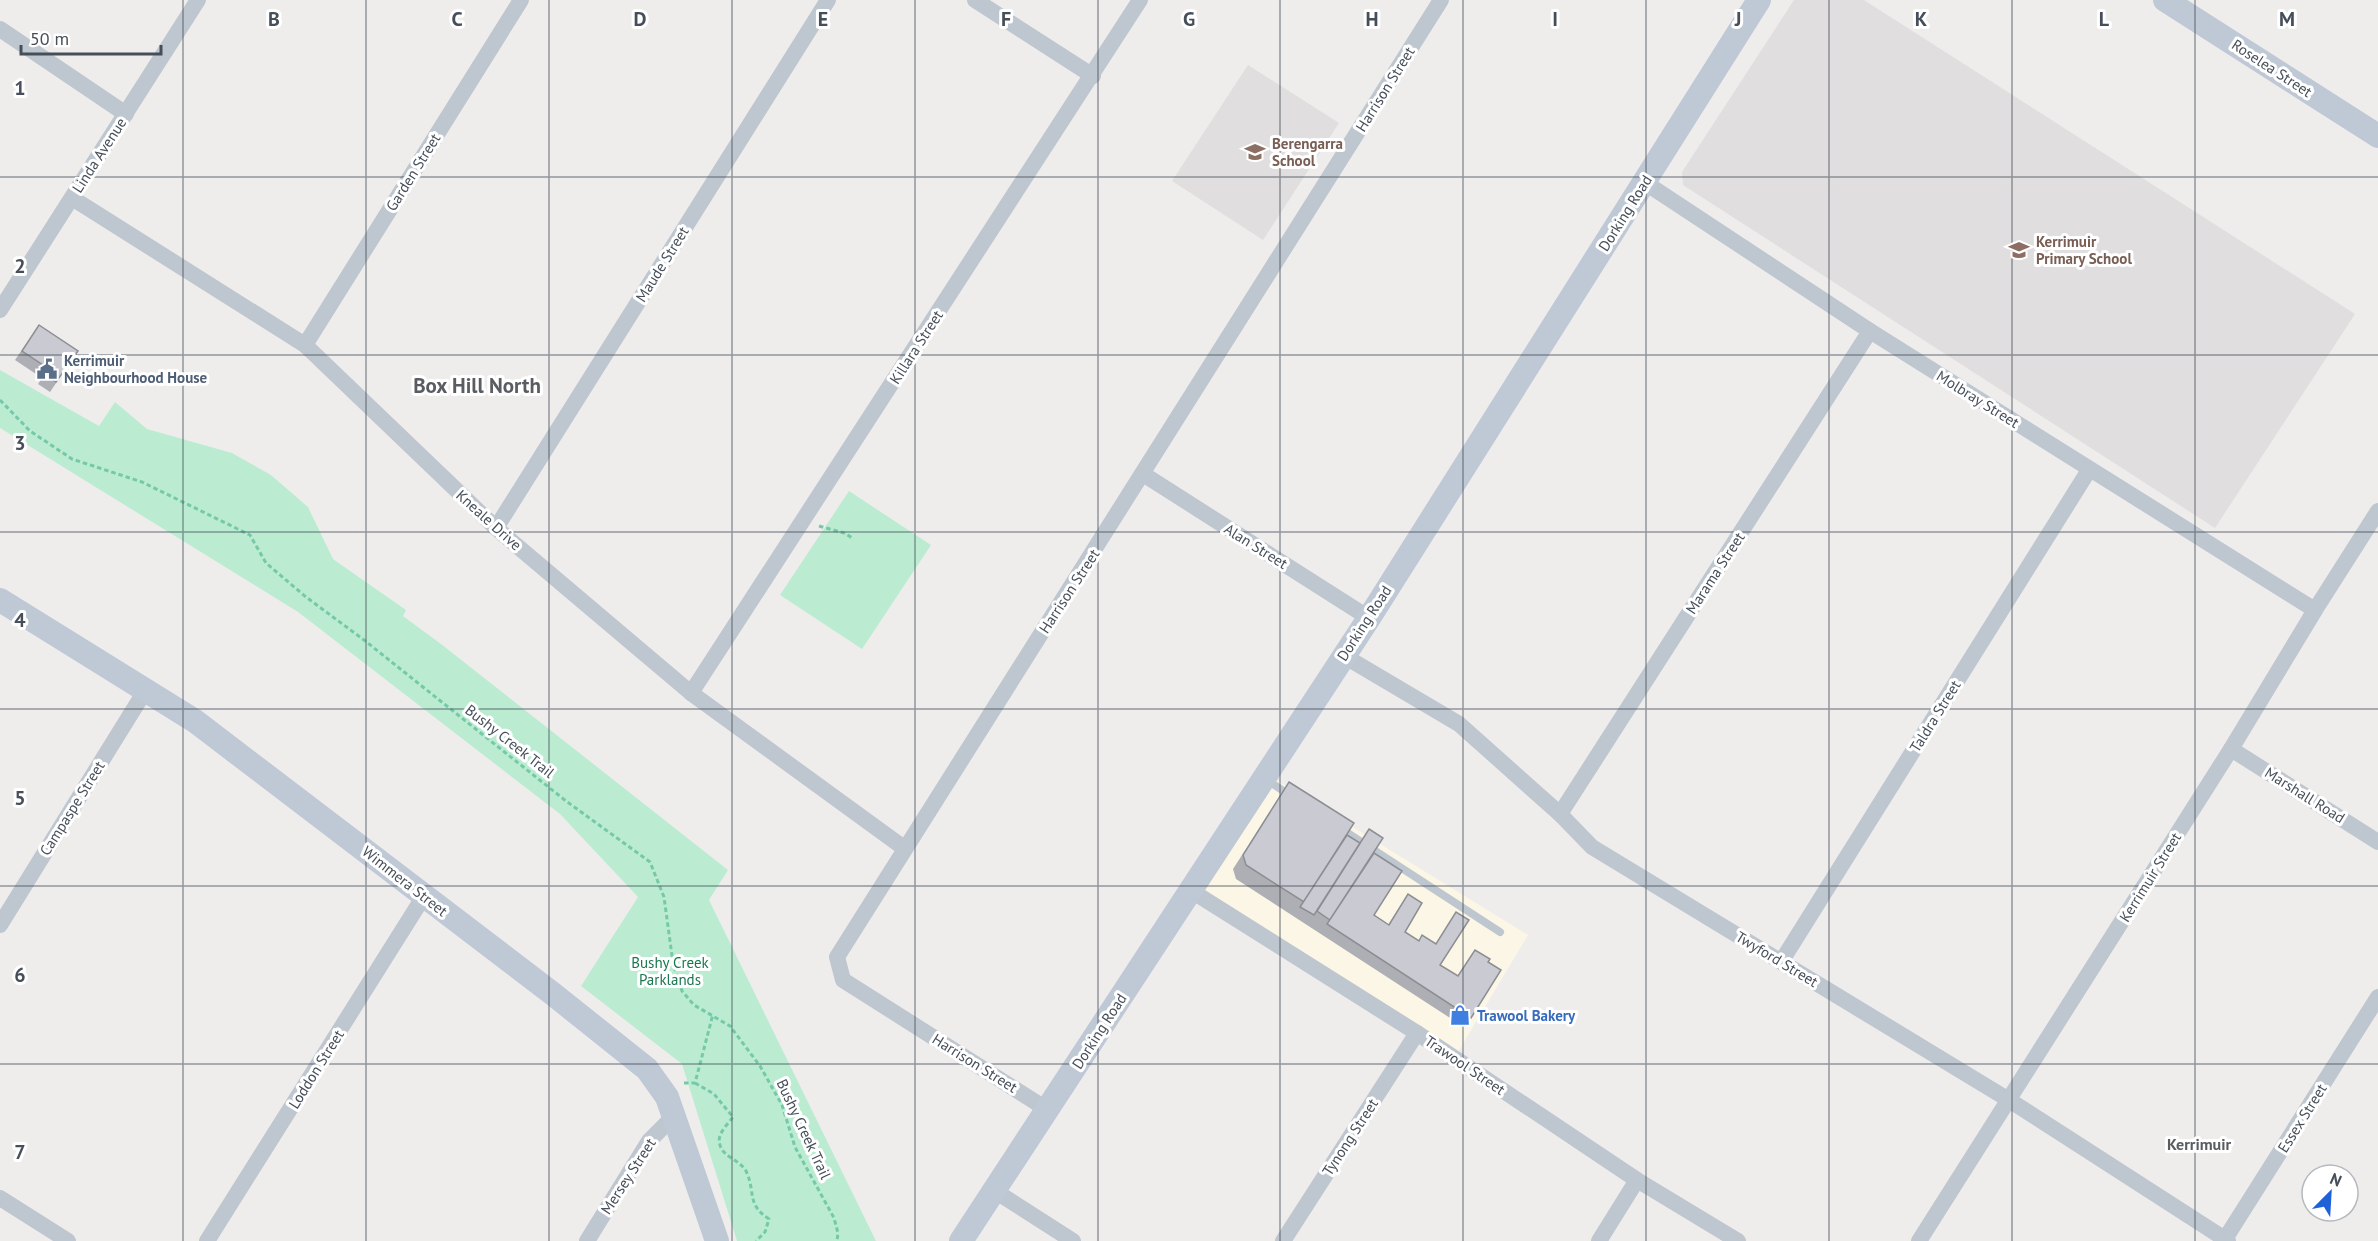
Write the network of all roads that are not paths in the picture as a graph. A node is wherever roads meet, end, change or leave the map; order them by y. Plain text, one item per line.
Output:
1 (198, 0) edge
2 (521, 0) edge
3 (828, 0) edge
4 (975, 0) edge
5 (1140, 0) edge
6 (1441, 0) edge
7 (1759, 0) edge
8 (2165, 0) edge
9 (0, 29) edge
10 (1092, 76) junction
11 (126, 114) junction
12 (2378, 136) edge
13 (1644, 182) junction
14 (72, 198) junction
15 (0, 310) edge
16 (1870, 331) junction
17 (305, 345) junction
18 (2089, 470) junction
19 (1143, 474) junction
20 (2378, 511) edge
21 (496, 528) junction
22 (0, 600) edge
23 (2315, 610) junction
24 (1369, 618) junction
25 (1344, 656) junction
26 (145, 691) junction
27 (691, 693) junction
28 (2232, 749) junction
29 (1264, 779) junction
30 (1303, 804) edge
31 (1560, 814) junction
32 (1333, 823) edge
33 (2378, 842) edge
34 (904, 848) junction
35 (1190, 890) junction
36 (424, 896) junction
37 (0, 925) edge
38 (1500, 932) dead end
39 (1781, 962) junction
40 (2378, 997) edge
41 (1417, 1033) junction
42 (2008, 1100) junction
43 (1048, 1110) junction
44 (677, 1120) junction
45 (1637, 1180) junction
46 (995, 1191) junction
47 (0, 1198) edge
48 (2227, 1240) edge
49 (68, 1241) edge
50 (207, 1241) edge
51 (587, 1241) edge
52 (717, 1241) edge
53 (961, 1241) edge
54 (1073, 1241) edge
55 (1283, 1241) edge
56 (1599, 1241) edge
57 (1738, 1241) edge
58 (1918, 1241) edge

1 - 11 street, Linda Avenue
2 - 17 street, Garden Street
3 - 21 street, Maude Street
4 - 10 street
5 - 10 street, Killara Street
6 - 19 street, Harrison Street
7 - 13 street, Dorking Road
8 - 12 street, Roselea Street
9 - 11 street
10 - 27 street, Killara Street
11 - 14 street, Linda Avenue
13 - 16 street, Molbray Street
13 - 24 street, Dorking Road
14 - 15 street, Linda Avenue
14 - 17 street, Kneale Drive
16 - 18 street, Molbray Street
16 - 31 street, Marama Street
17 - 21 street, Kneale Drive
18 - 23 street, Molbray Street
18 - 39 street, Taldra Street
19 - 24 street, Alan Street
19 - 34 street, Harrison Street
20 - 23 street, Kerrimuir Street
21 - 27 street, Kneale Drive
22 - 26 street, Wimmera Street
23 - 28 street, Kerrimuir Street
24 - 25 street, Dorking Road
25 - 29 street, Dorking Road
25 - 31 street, Twyford Street
26 - 36 street, Wimmera Street
26 - 37 street, Campaspe Street
27 - 34 street, Kneale Drive
28 - 33 street, Marshall Road
28 - 42 street, Kerrimuir Street
29 - 30 lane
29 - 35 street, Dorking Road
31 - 39 street, Twyford Street
32 - 38 lane
34 - 43 street, Harrison Street
35 - 41 street, Trawool Street
35 - 43 street, Dorking Road
36 - 44 street, Wimmera Street
36 - 50 street, Loddon Street
39 - 42 street, Twyford Street
40 - 48 street, Essex Street
41 - 45 street, Trawool Street
41 - 55 street, Tynong Street
42 - 48 street, Twyford Street
42 - 58 street, Kerrimuir Street
43 - 46 street, Dorking Road
44 - 51 street, Mersey Street
44 - 52 street, Wimmera Street
45 - 56 street
45 - 57 street, Trawool Street
46 - 53 street, Dorking Road
46 - 54 street
47 - 49 street

